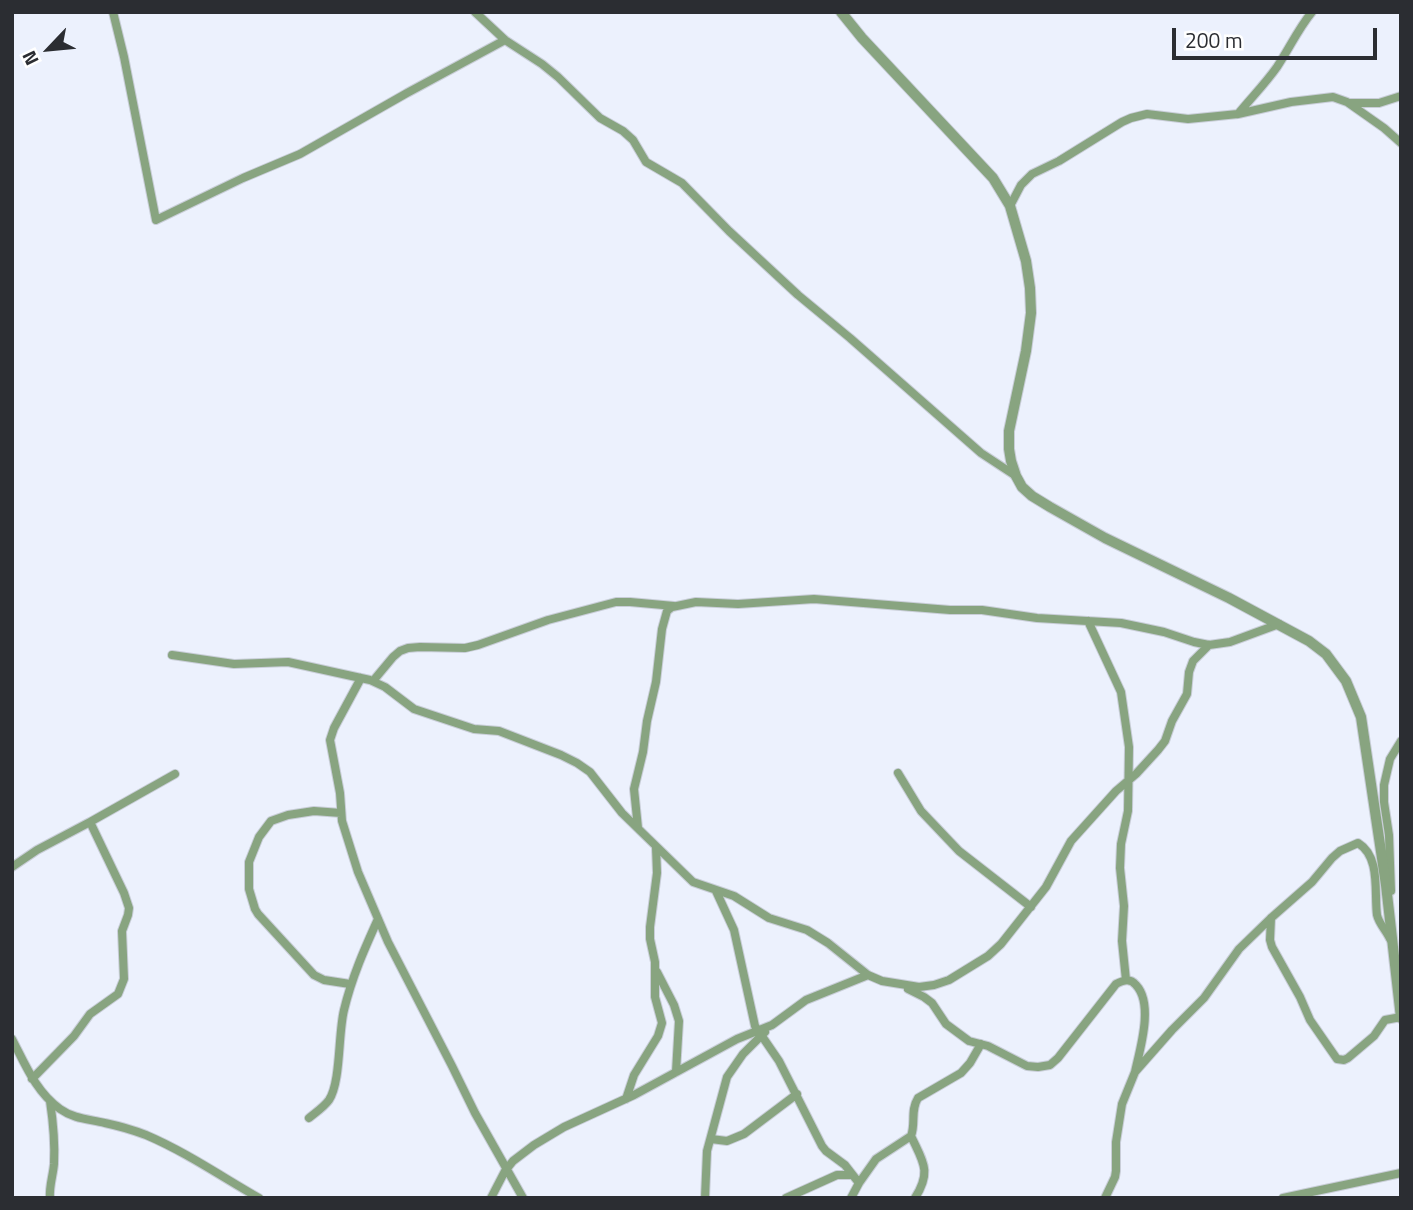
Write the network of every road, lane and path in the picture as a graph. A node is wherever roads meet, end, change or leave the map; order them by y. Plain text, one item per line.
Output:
1 (113, 12) edge
2 (475, 12) edge
3 (1312, 12) edge
4 (841, 14) edge
5 (505, 40) junction
6 (1401, 96) edge
7 (1347, 102) junction
8 (1238, 114) junction
9 (1401, 143) edge
10 (1010, 206) junction
11 (1016, 476) junction
12 (674, 606) junction
13 (1088, 621) junction
14 (1279, 624) junction
15 (1209, 645) junction
16 (172, 655) dead end
17 (361, 678) junction
18 (373, 681) junction
19 (1401, 741) edge
20 (898, 773) dead end
21 (175, 774) dead end
22 (1129, 780) junction
23 (341, 813) junction
24 (90, 822) junction
25 (638, 828) junction
26 (656, 847) junction
27 (12, 867) edge
28 (716, 891) junction
29 (1031, 907) junction
30 (1389, 911) junction
31 (1271, 918) junction
32 (378, 919) junction
33 (1392, 941) junction
34 (656, 968) junction
35 (868, 975) junction
36 (1126, 980) junction
37 (350, 984) junction
38 (899, 985) junction
39 (1400, 1012) edge
40 (760, 1033) junction
41 (12, 1039) edge
42 (981, 1044) junction
43 (676, 1072) junction
44 (1135, 1072) junction
45 (32, 1079) junction
46 (797, 1094) junction
47 (626, 1099) junction
48 (50, 1101) junction
49 (309, 1118) dead end
50 (911, 1136) junction
51 (711, 1139) junction
52 (507, 1168) junction
53 (1401, 1173) edge
54 (852, 1175) junction
55 (859, 1183) junction
56 (855, 1197) edge
57 (50, 1198) edge
58 (259, 1198) edge
59 (492, 1198) edge
60 (523, 1198) edge
61 (705, 1198) edge
62 (786, 1198) edge
63 (915, 1198) edge
64 (1105, 1198) edge
65 (1283, 1198) edge

1 - 5 street
2 - 5 street
3 - 8 street
4 - 10 street
5 - 11 street
6 - 7 street
7 - 8 street
7 - 9 street
8 - 10 street
10 - 11 street
11 - 14 street
12 - 13 street
12 - 18 street
12 - 25 street
13 - 15 street
13 - 22 street
14 - 15 street
14 - 30 street
15 - 22 street
16 - 17 street
17 - 18 street
17 - 23 street
18 - 25 street
19 - 30 street
20 - 29 street
21 - 24 street
22 - 29 street
22 - 36 street
23 - 32 street
23 - 37 street
24 - 27 street
24 - 45 street
25 - 26 street
26 - 28 street
26 - 34 street
28 - 35 street
28 - 40 street
29 - 38 street
30 - 33 street
31 - 33 street
31 - 39 street
31 - 44 street
32 - 37 street
32 - 52 street
33 - 39 street
34 - 43 street
34 - 47 street
35 - 38 street
35 - 40 street
36 - 42 street
36 - 44 street
37 - 49 street
38 - 42 street
40 - 43 street
40 - 46 street
40 - 51 street
41 - 45 street
42 - 50 street
43 - 47 street
44 - 64 street
45 - 48 street
46 - 51 street
46 - 54 street
47 - 52 street
48 - 57 street
48 - 58 street
50 - 55 street
50 - 63 street
51 - 61 street
52 - 59 street
52 - 60 street
53 - 65 street
54 - 55 street
54 - 62 street
55 - 56 street

